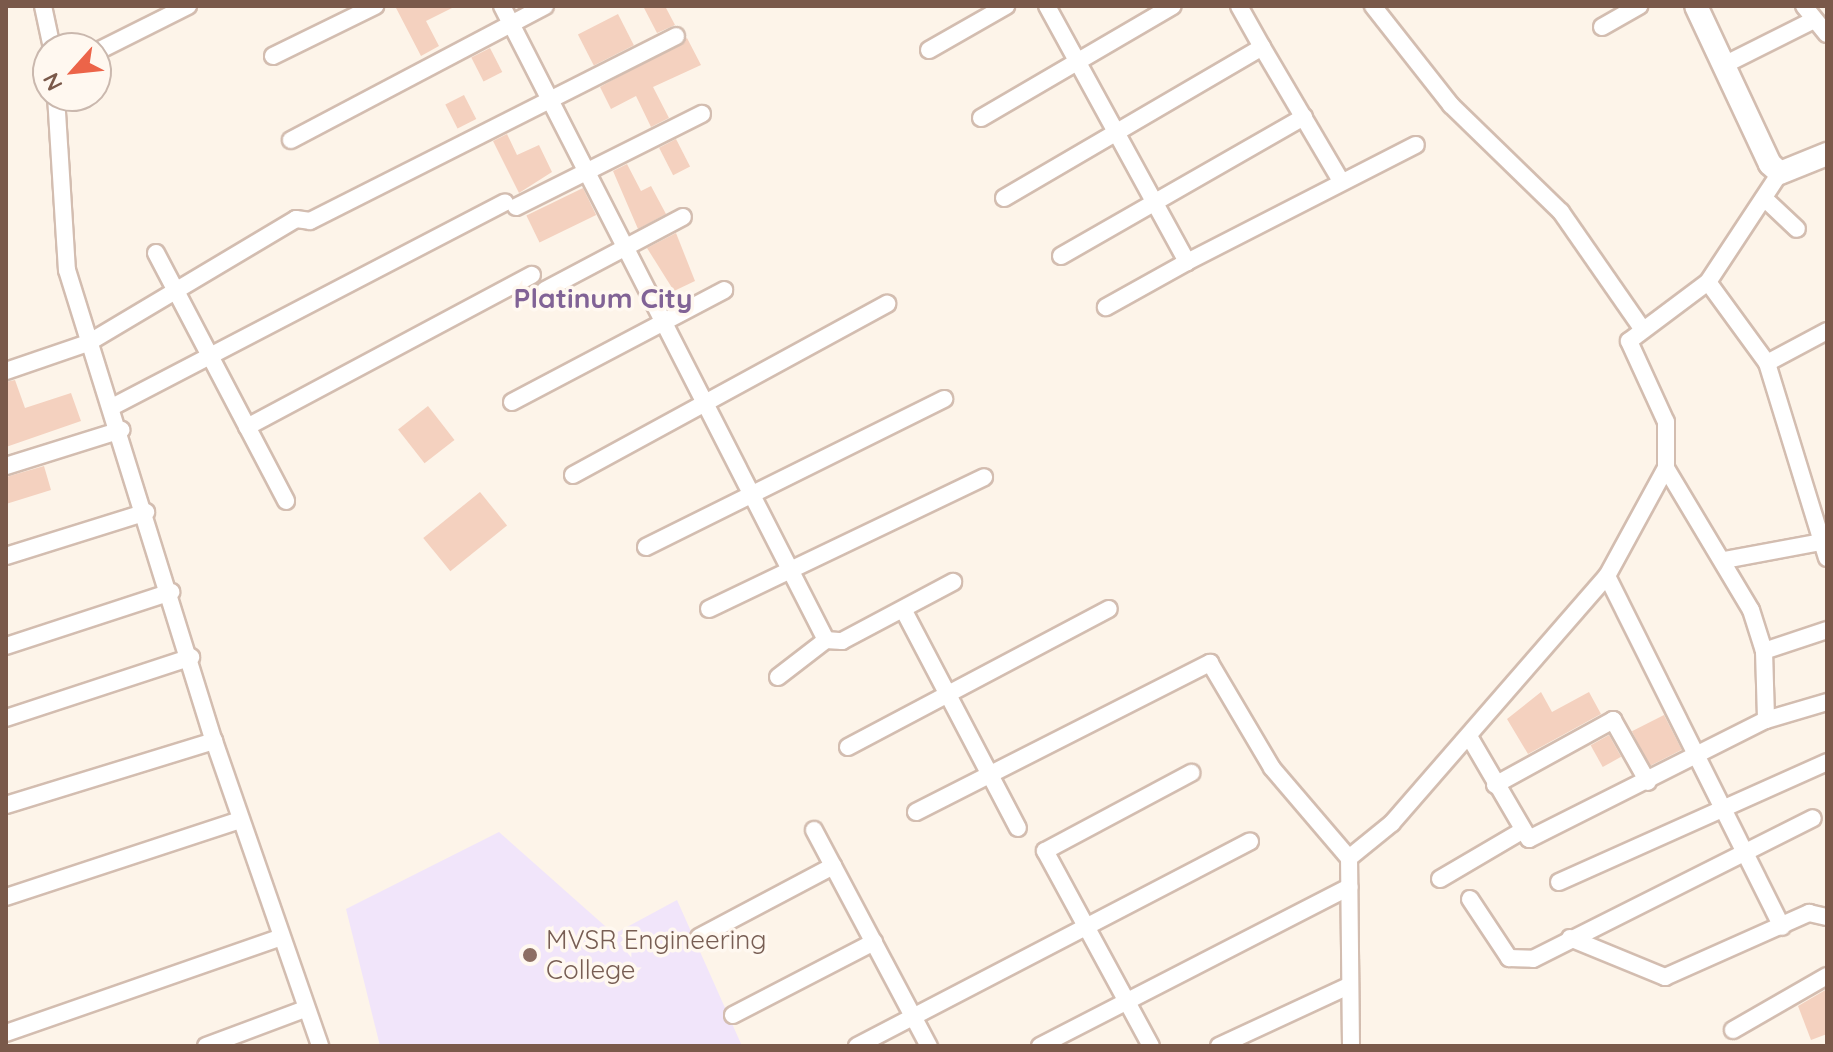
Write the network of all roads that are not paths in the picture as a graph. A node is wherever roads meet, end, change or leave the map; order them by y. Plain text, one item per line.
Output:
1 (43, 6) edge
2 (188, 6) edge
3 (375, 6) edge
4 (502, 6) edge
5 (545, 6) edge
6 (1006, 6) edge
7 (1047, 6) edge
8 (1173, 6) edge
9 (1239, 6) edge
10 (1373, 6) edge
11 (1639, 6) edge
12 (1696, 6) edge
13 (1808, 13) edge
14 (511, 24) junction
15 (1602, 27) dead end
16 (49, 32) edge
17 (1827, 34) edge
18 (676, 36) dead end
19 (112, 44) edge
20 (1262, 47) junction
21 (929, 50) dead end
22 (273, 56) dead end
23 (1078, 60) junction
24 (1726, 64) junction
25 (550, 101) junction
26 (57, 112) edge
27 (702, 114) dead end
28 (1304, 117) junction
29 (981, 118) dead end
30 (1117, 130) junction
31 (291, 140) dead end
32 (1416, 145) dead end
33 (1827, 154) edge
34 (586, 172) junction
35 (1780, 173) junction
36 (1341, 181) junction
37 (1004, 198) dead end
38 (1764, 198) junction
39 (1158, 201) junction
40 (683, 217) dead end
41 (1797, 229) dead end
42 (622, 249) junction
43 (156, 253) dead end
44 (1061, 256) dead end
45 (1187, 262) junction
46 (532, 275) dead end
47 (1708, 282) junction
48 (545, 290) dead end
49 (724, 290) dead end
50 (176, 294) junction
51 (887, 304) dead end
52 (1106, 307) dead end
53 (661, 327) junction
54 (1641, 327) junction
55 (1827, 331) edge
56 (88, 343) junction
57 (210, 362) junction
58 (1767, 363) junction
59 (6, 371) edge
60 (944, 399) dead end
61 (512, 402) dead end
62 (705, 406) junction
63 (112, 407) junction
64 (247, 427) junction
65 (121, 430) junction
66 (6, 466) edge
67 (1666, 468) junction
68 (573, 475) dead end
69 (984, 477) dead end
70 (750, 498) junction
71 (286, 501) dead end
72 (146, 512) junction
73 (1821, 542) junction
74 (646, 547) dead end
75 (6, 556) edge
76 (1827, 558) edge
77 (1725, 560) junction
78 (788, 570) junction
79 (1607, 576) junction
80 (953, 582) dead end
81 (171, 592) junction
82 (709, 609) dead end
83 (1109, 609) dead end
84 (904, 611) junction
85 (1827, 630) edge
86 (826, 640) junction
87 (6, 646) edge
88 (1764, 651) junction
89 (191, 657) junction
90 (778, 677) dead end
91 (950, 690) junction
92 (1827, 702) edge
93 (6, 718) edge
94 (1766, 720) junction
95 (1470, 738) junction
96 (214, 741) junction
97 (848, 747) dead end
98 (1696, 758) junction
99 (1827, 762) edge
100 (990, 773) junction
101 (1191, 773) dead end
102 (1648, 782) junction
103 (1495, 785) junction
104 (6, 805) edge
105 (1721, 806) junction
106 (916, 812) dead end
107 (1813, 818) dead end
108 (240, 820) junction
109 (1018, 828) dead end
110 (814, 830) dead end
111 (1520, 832) junction
112 (1250, 841) dead end
113 (1744, 854) junction
114 (1349, 858) junction
115 (833, 866) junction
116 (1440, 879) dead end
117 (1559, 882) dead end
118 (1349, 887) junction
119 (6, 897) edge
120 (1470, 899) dead end
121 (1827, 917) edge
122 (1087, 927) junction
123 (1782, 927) junction
124 (699, 937) dead end
125 (279, 938) junction
126 (1570, 938) junction
127 (874, 942) junction
128 (1827, 976) edge
129 (1348, 986) junction
130 (1125, 999) junction
131 (305, 1009) junction
132 (733, 1015) dead end
133 (913, 1016) junction
134 (1733, 1030) dead end
135 (6, 1033) edge
136 (206, 1046) edge
137 (320, 1046) edge
138 (857, 1046) edge
139 (929, 1046) edge
140 (1040, 1046) edge
141 (1151, 1046) edge
142 (1219, 1046) edge
143 (1351, 1046) edge

1 - 16 street
2 - 19 street
3 - 22 street
4 - 14 street
5 - 14 street
6 - 21 street
7 - 23 street
8 - 23 street
9 - 20 street
10 - 54 street
11 - 15 street
12 - 24 main road
13 - 17 street
13 - 24 street
14 - 25 street
14 - 31 street
18 - 25 street
20 - 28 street
20 - 30 street
23 - 29 street
23 - 30 street
24 - 35 main road
25 - 34 street
25 - 50 street
26 - 56 street
27 - 34 street
28 - 36 street
28 - 39 street
30 - 37 street
30 - 39 street
32 - 36 street
33 - 35 main road
34 - 42 street
34 - 57 street
35 - 38 street
36 - 45 street
38 - 41 street
38 - 47 street
39 - 44 street
39 - 45 street
40 - 42 street
42 - 48 street
42 - 53 street
43 - 50 street
45 - 52 street
46 - 64 street
47 - 54 street
47 - 58 street
49 - 53 street
50 - 56 street
50 - 57 street
51 - 62 street
53 - 61 street
53 - 62 street
54 - 67 street
55 - 58 street
56 - 59 street
56 - 63 street
57 - 63 street
57 - 64 street
58 - 73 street
60 - 70 street
62 - 68 street
62 - 70 street
63 - 65 street
64 - 71 street
65 - 66 street
65 - 72 street
67 - 77 street
67 - 79 street
69 - 78 street
70 - 74 street
70 - 78 street
72 - 75 street
72 - 81 street
73 - 76 street
73 - 77 street
77 - 88 street
78 - 82 street
78 - 86 street
79 - 95 street
79 - 98 street
80 - 84 street
81 - 87 street
81 - 89 street
83 - 91 street
84 - 86 street
84 - 91 street
85 - 88 street
86 - 90 street
88 - 94 street
89 - 93 street
89 - 96 street
91 - 97 street
91 - 100 street
92 - 94 street
94 - 98 street
95 - 103 street
95 - 114 street
96 - 104 street
96 - 108 street
98 - 102 street
98 - 105 street
99 - 105 street
100 - 106 street
100 - 109 street
100 - 114 street
101 - 122 street
102 - 103 street
102 - 111 street
103 - 111 street
105 - 113 street
105 - 117 street
107 - 113 street
108 - 119 street
108 - 125 street
110 - 115 street
111 - 116 street
112 - 122 street
113 - 123 street
113 - 126 street
114 - 118 street
115 - 124 street
115 - 127 street
118 - 129 street
118 - 130 street
120 - 126 street
121 - 123 street
122 - 130 street
122 - 133 street
123 - 126 street
125 - 131 street
125 - 135 street
127 - 132 street
127 - 133 street
128 - 134 street
129 - 142 street
129 - 143 street
130 - 140 street
130 - 141 street
131 - 136 street
131 - 137 street
133 - 138 street
133 - 139 street

